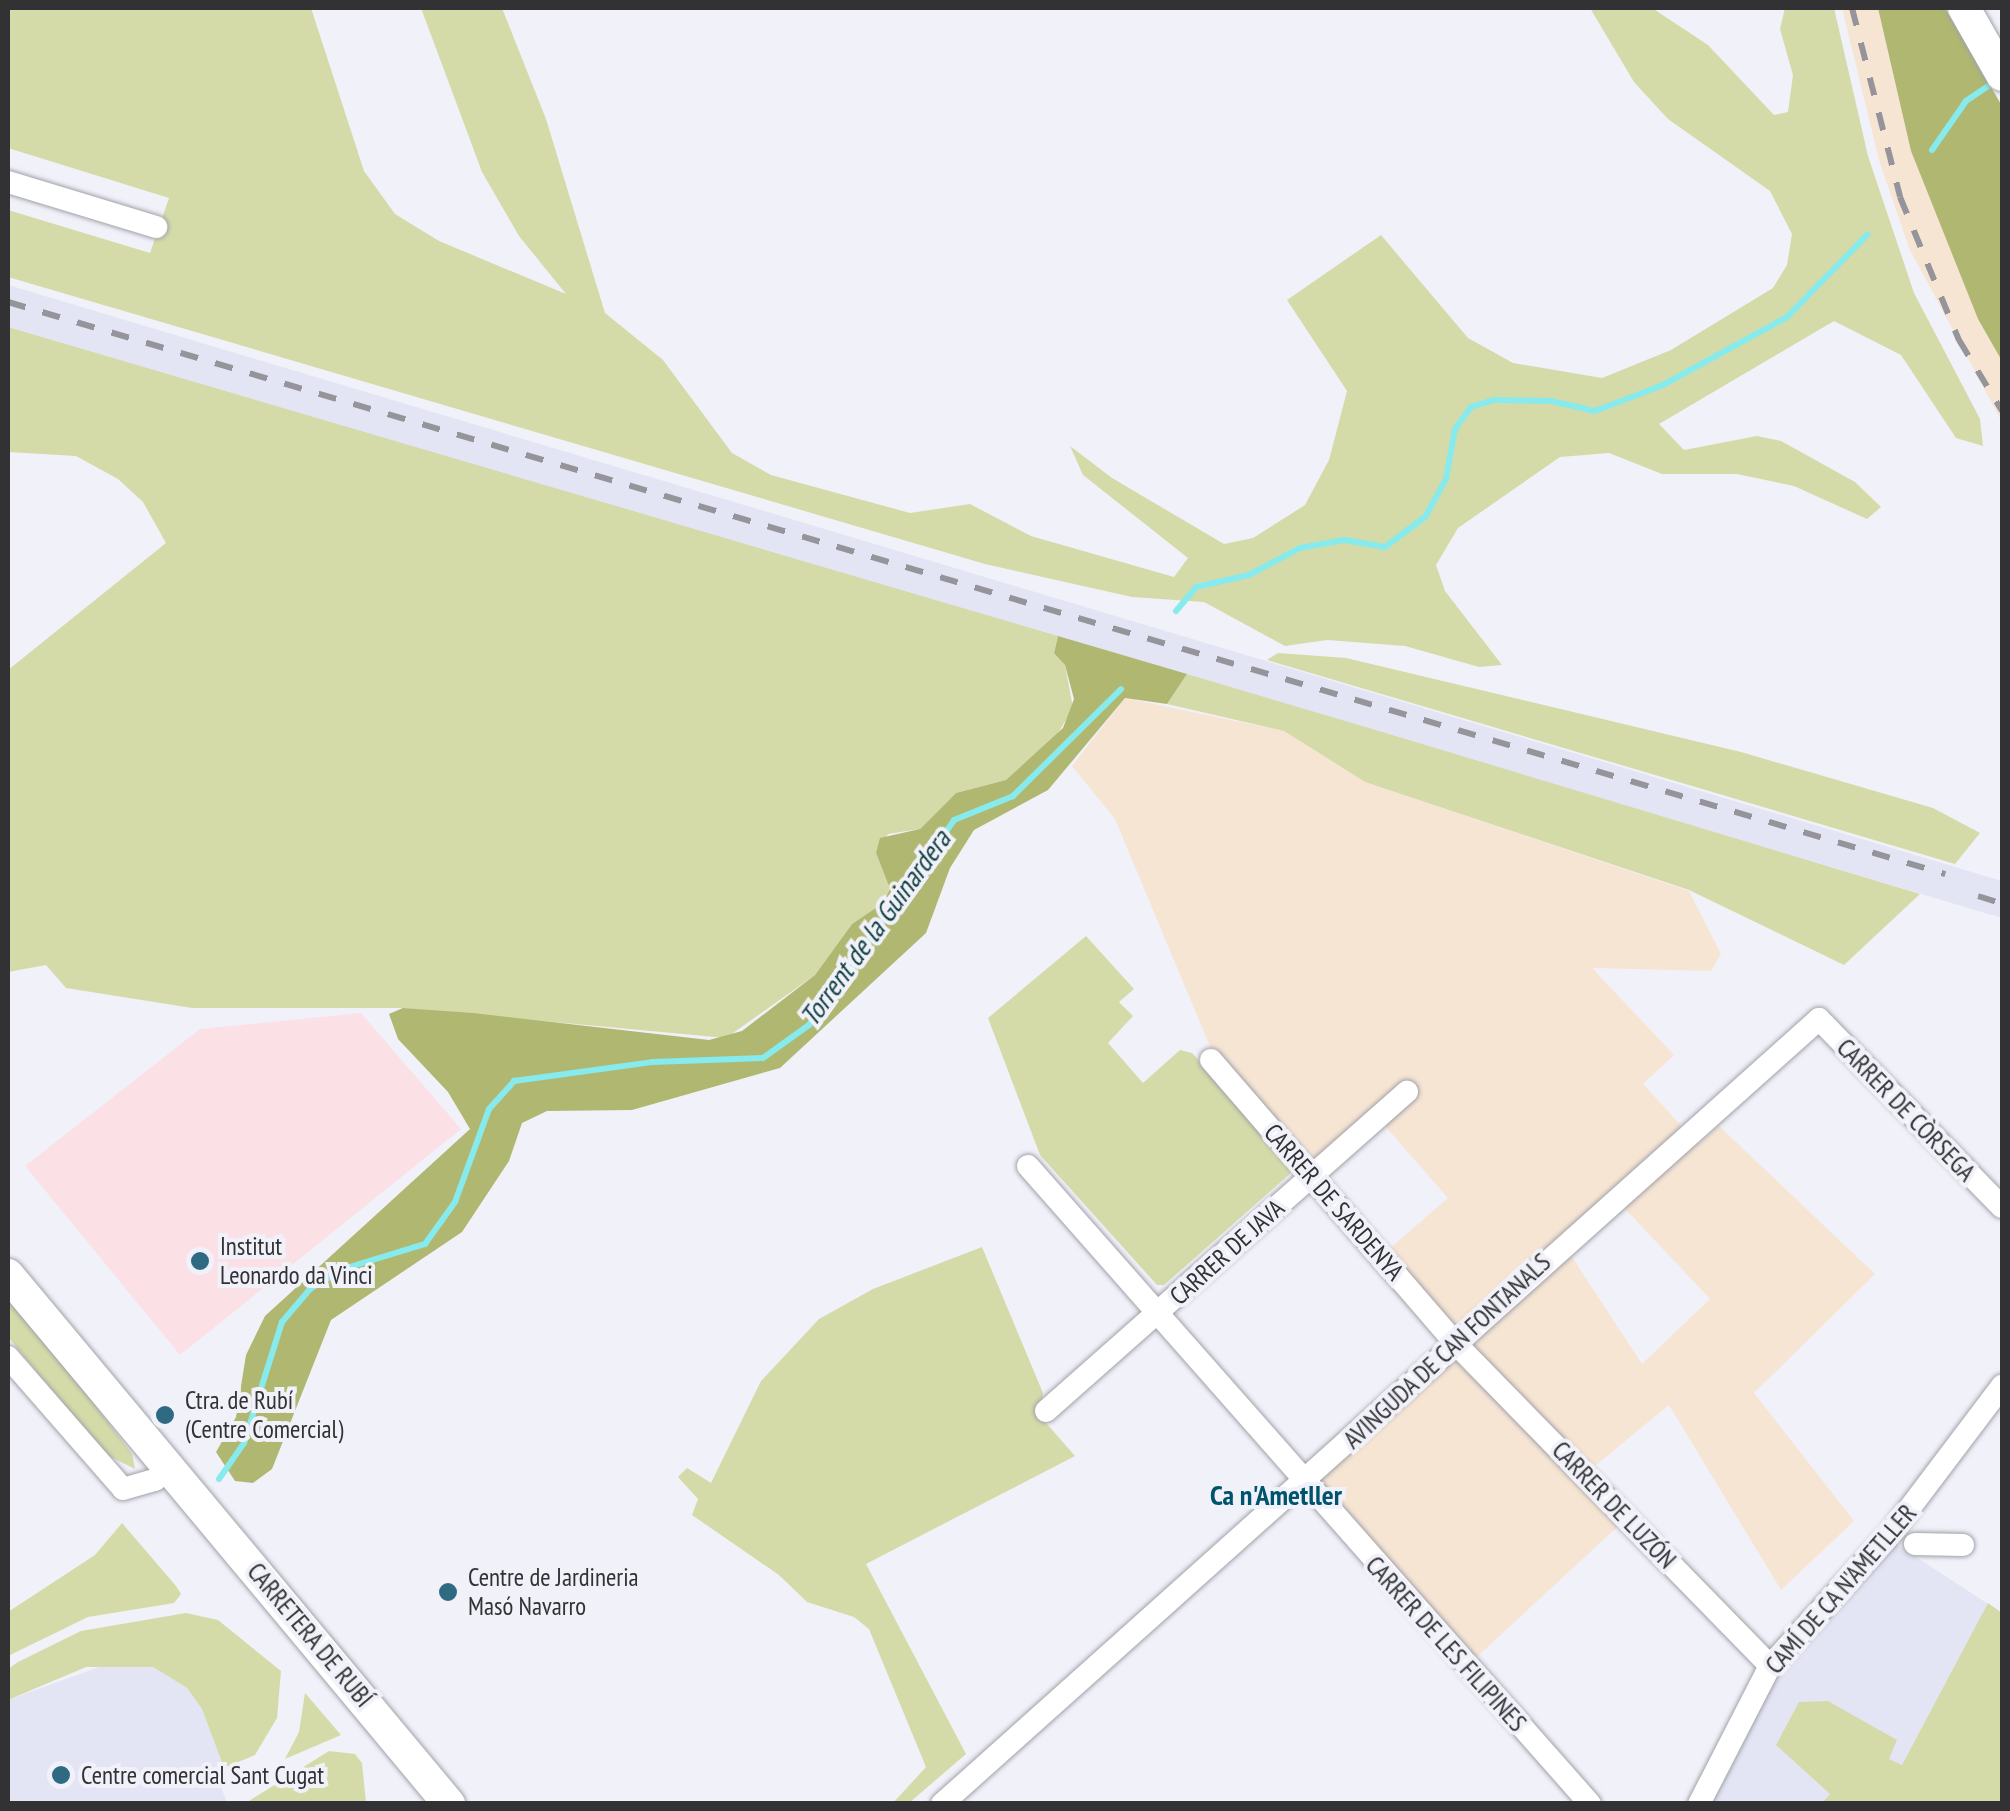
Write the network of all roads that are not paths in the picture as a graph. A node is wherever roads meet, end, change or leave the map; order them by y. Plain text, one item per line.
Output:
1 (1964, 8) edge
2 (1994, 62) edge
3 (8, 182) edge
4 (156, 227) dead end
5 (1819, 1019) joint
6 (1211, 1060) dead end
7 (1407, 1092) dead end
8 (1028, 1166) dead end
9 (1312, 1175) junction
10 (1999, 1208) edge
11 (8, 1275) edge
12 (1157, 1315) junction
13 (1457, 1345) junction
14 (8, 1357) edge
15 (2002, 1386) edge
16 (1046, 1411) dead end
17 (170, 1467) junction
18 (1303, 1484) junction
19 (1915, 1544) dead end
20 (1963, 1545) dead end
21 (1770, 1666) junction
22 (448, 1804) edge
23 (942, 1804) edge
24 (1590, 1804) edge
25 (1698, 1804) edge

1 - 2 main road
3 - 4 street
5 - 10 street, CARRER DE CÒRSEGA
5 - 13 street, AVINGUDA DE CAN FONTANALS
6 - 9 street, CARRER DE SARDENYA
7 - 9 street, CARRER DE JAVA
8 - 12 street, CARRER DE LES FILIPINES
9 - 12 street, CARRER DE JAVA
9 - 13 street, CARRER DE SARDENYA
11 - 17 main road, CARRETERA DE RUBÍ
12 - 16 street, CARRER DE JAVA
12 - 18 street, CARRER DE LES FILIPINES
13 - 18 street, AVINGUDA DE CAN FONTANALS
13 - 21 street, CARRER DE LUZÓN
14 - 17 street
15 - 21 street, CAMÍ DE CA N'AMETLLER
17 - 22 main road, CARRETERA DE RUBÍ
18 - 23 street, AVINGUDA DE CAN FONTANALS
18 - 24 street, CARRER DE LES FILIPINES
19 - 20 street
21 - 25 street, CAMÍ DE CA N'AMETLLER

